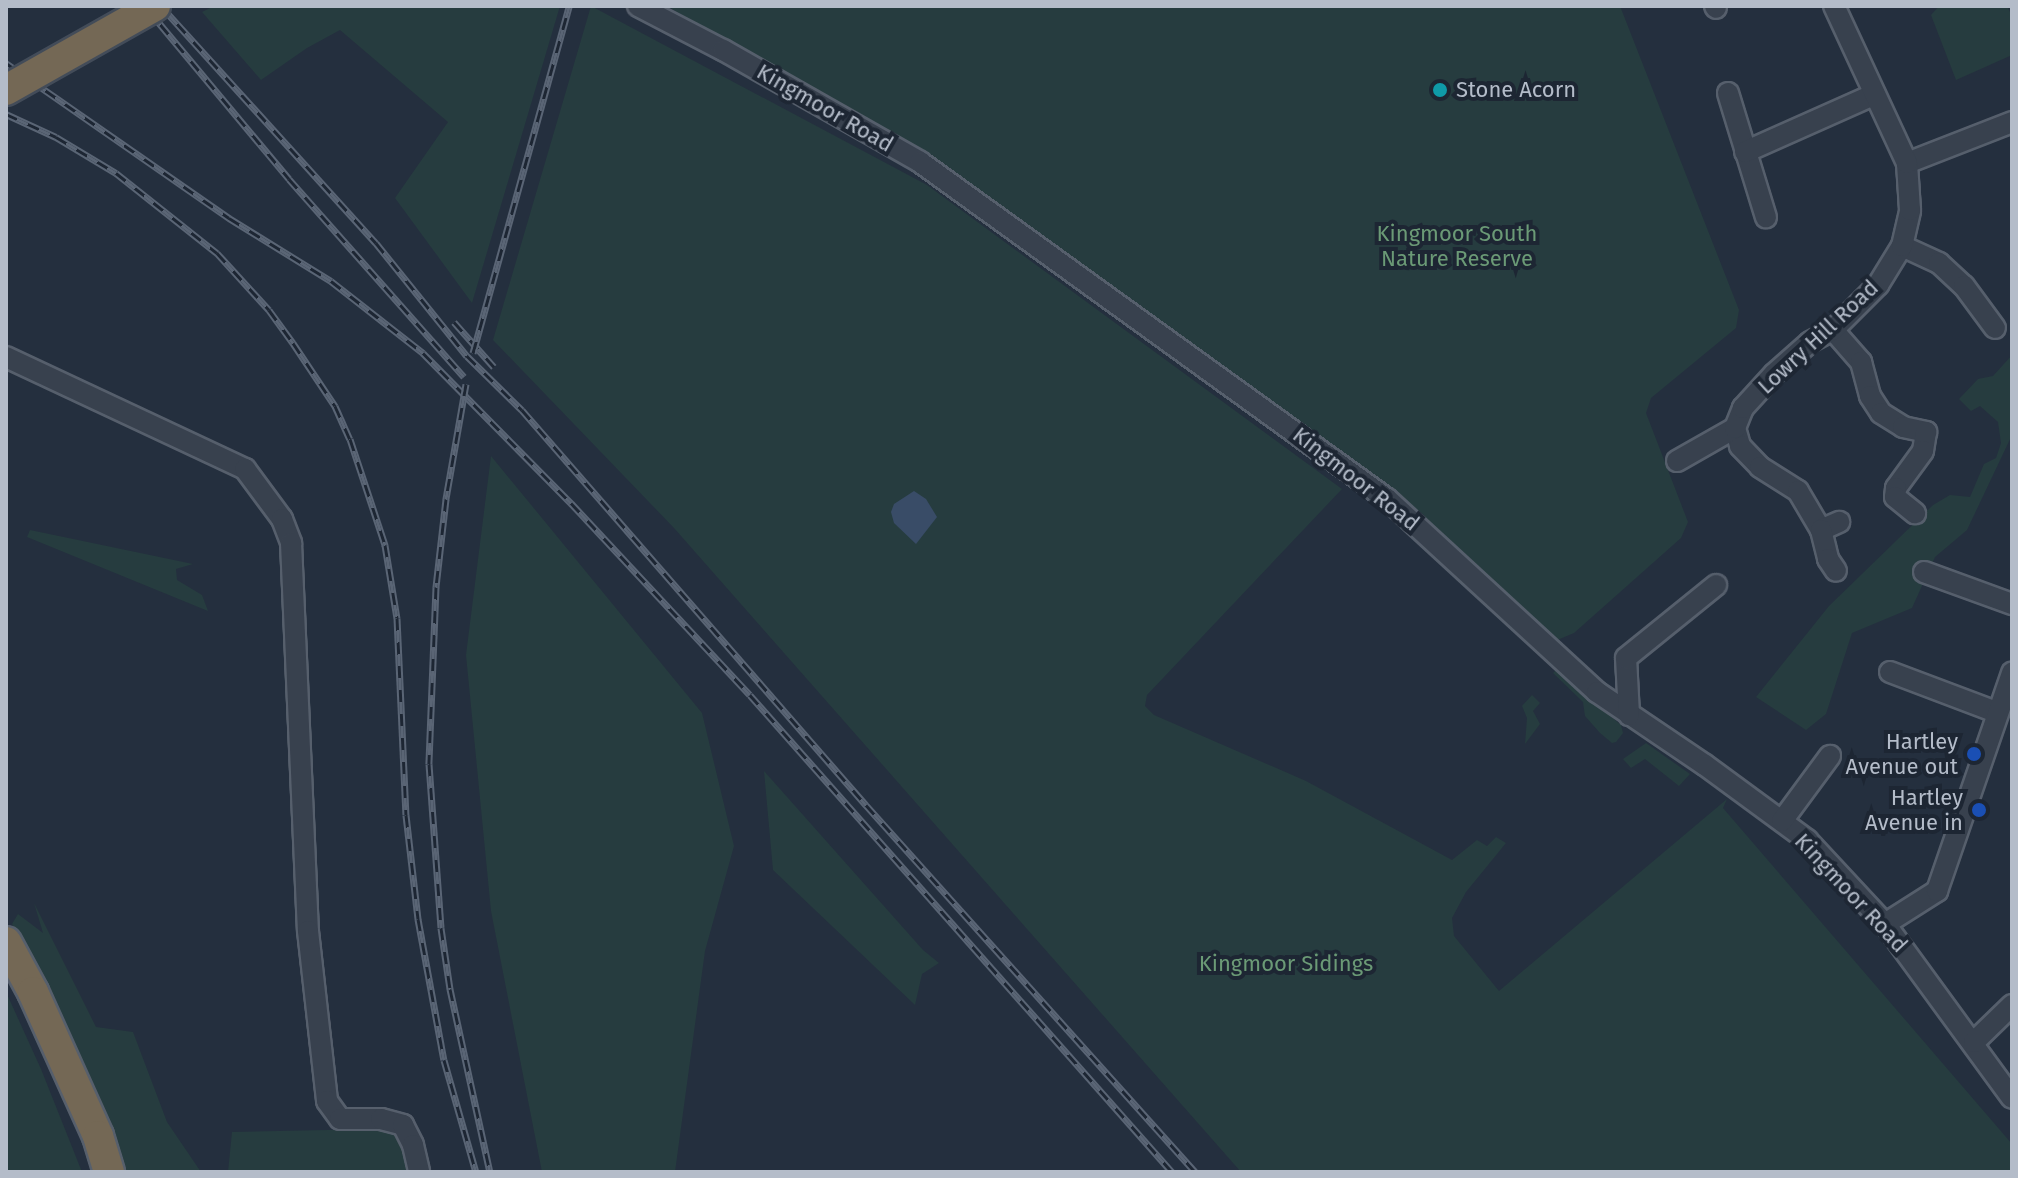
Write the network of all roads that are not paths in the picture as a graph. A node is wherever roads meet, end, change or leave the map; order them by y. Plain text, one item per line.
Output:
1 (155, 6) edge
2 (638, 6) edge
3 (1834, 6) edge
4 (6, 90) edge
5 (1728, 93) dead end
6 (1875, 94) junction
7 (2012, 122) edge
8 (1745, 152) junction
9 (1907, 163) junction
10 (1766, 217) dead end
11 (1902, 246) junction
12 (1994, 313) dead end
13 (1833, 330) junction
14 (6, 357) edge
15 (1735, 428) junction
16 (1677, 461) dead end
17 (1915, 513) dead end
18 (1836, 571) dead end
19 (1924, 572) dead end
20 (1716, 585) dead end
21 (2012, 604) edge
22 (1890, 672) dead end
23 (2012, 673) edge
24 (1996, 712) junction
25 (1629, 715) junction
26 (1830, 756) dead end
27 (1782, 821) junction
28 (1885, 924) junction
29 (6, 942) edge
30 (2012, 1005) edge
31 (1974, 1042) junction
32 (2012, 1098) edge
33 (109, 1172) edge
34 (419, 1172) edge

1 - 4 highway, bridge
2 - 25 street, Kingmoor Road
3 - 6 street, Lowry Hill Road
5 - 8 street
6 - 8 street
6 - 9 street, Lowry Hill Road
7 - 9 street
8 - 10 street
9 - 11 street, Lowry Hill Road
11 - 12 street
11 - 13 street, Lowry Hill Road
13 - 15 street, Lowry Hill Road
13 - 17 street
14 - 34 street
15 - 16 street, Lowry Hill Road
15 - 18 street
19 - 21 street
20 - 25 street
22 - 24 street
23 - 24 street
24 - 28 street
25 - 27 street, Kingmoor Road
26 - 27 street
27 - 28 street, Kingmoor Road
28 - 31 street, Kingmoor Road
29 - 33 highway
30 - 31 street
31 - 32 street, Kingmoor Road

